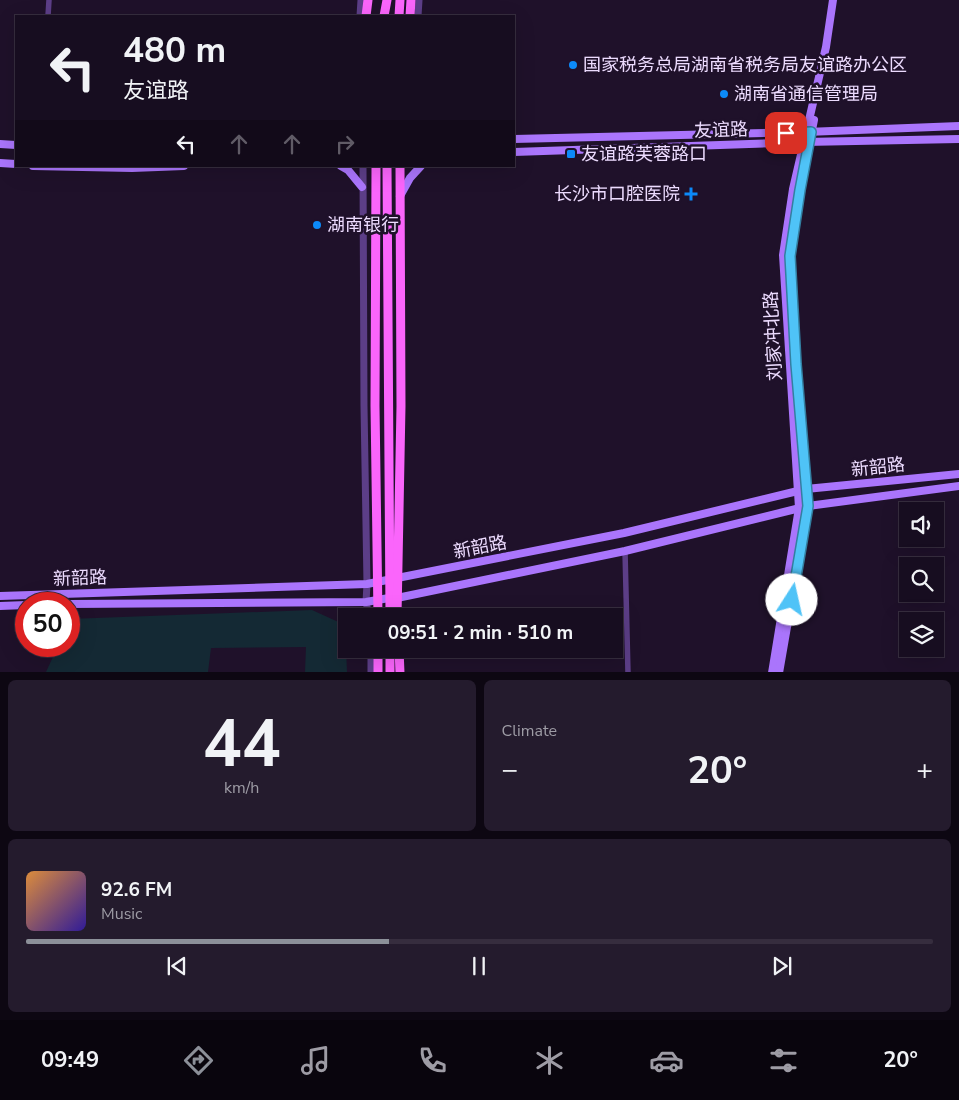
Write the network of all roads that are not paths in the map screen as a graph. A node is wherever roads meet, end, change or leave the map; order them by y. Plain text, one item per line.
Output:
1 (48, 0) edge
2 (361, 0) edge
3 (368, 0) edge
4 (387, 0) edge
5 (400, 0) edge
6 (410, 0) edge
7 (419, 0) edge
8 (834, 0) edge
9 (838, 0) edge
10 (48, 15) edge
11 (360, 15) edge
12 (366, 15) edge
13 (384, 15) edge
14 (398, 15) edge
15 (410, 15) edge
16 (418, 15) edge
17 (959, 126) edge
18 (809, 132) junction
19 (515, 139) edge
20 (959, 139) edge
21 (807, 142) junction
22 (0, 144) edge
23 (15, 145) edge
24 (515, 152) edge
25 (0, 163) edge
26 (15, 164) edge
27 (44, 167) edge
28 (158, 167) edge
29 (343, 167) edge
30 (362, 167) edge
31 (376, 167) edge
32 (387, 167) edge
33 (400, 167) edge
34 (420, 167) edge
35 (362, 187) junction
36 (400, 196) junction
37 (959, 474) edge
38 (959, 486) edge
39 (806, 489) junction
40 (798, 491) junction
41 (808, 506) junction
42 (799, 508) junction
43 (625, 552) junction
44 (394, 578) junction
45 (378, 582) junction
46 (367, 584) junction
47 (0, 596) edge
48 (393, 598) junction
49 (378, 599) junction
50 (366, 602) junction
51 (80, 604) edge
52 (15, 605) edge
53 (0, 606) edge
54 (367, 608) edge
55 (378, 608) edge
56 (391, 608) edge
57 (395, 608) edge
58 (371, 658) edge
59 (378, 658) edge
60 (390, 658) edge
61 (399, 658) edge
62 (371, 672) edge
63 (378, 672) edge
64 (390, 672) edge
65 (400, 672) edge
66 (628, 672) edge
67 (772, 672) edge
68 (779, 672) edge

1 - 10 street
2 - 11 street
3 - 12 main road
4 - 13 main road
5 - 14 main road
6 - 15 main road
7 - 16 street
8 - 18 main road, 刘家冲北路
9 - 18 main road, 刘家冲北路
17 - 18 main road, 友谊路
18 - 19 main road, 友谊路
18 - 21 main road, 刘家冲北路
20 - 21 main road, 友谊路
21 - 24 main road, 友谊路
21 - 39 main road, 刘家冲北路
21 - 40 main road, 刘家冲北路
22 - 23 main road
25 - 26 main road
27 - 28 main road
29 - 35 main road
30 - 35 street
31 - 45 main road
32 - 44 main road
33 - 36 main road
34 - 36 main road
35 - 46 street
36 - 44 main road
37 - 39 main road, 新韶路
38 - 41 main road, 新韶路
39 - 40 main road, 新韶路
39 - 41 main road, 刘家冲北路
40 - 42 main road, 刘家冲北路
40 - 44 main road, 新韶路
41 - 42 main road, 新韶路
41 - 68 main road, 刘家冲北路
42 - 43 main road, 新韶路
42 - 67 main road, 刘家冲北路
43 - 48 main road, 新韶路
43 - 66 street
44 - 45 main road, 新韶路
44 - 48 main road
45 - 46 main road, 新韶路
45 - 49 main road
46 - 47 main road, 新韶路
46 - 50 street
48 - 49 main road, 新韶路
48 - 56 main road
48 - 57 main road
49 - 50 main road, 新韶路
49 - 55 main road
50 - 51 main road, 新韶路
50 - 54 street
52 - 53 main road
58 - 62 street
59 - 63 main road
60 - 64 main road
61 - 65 main road

